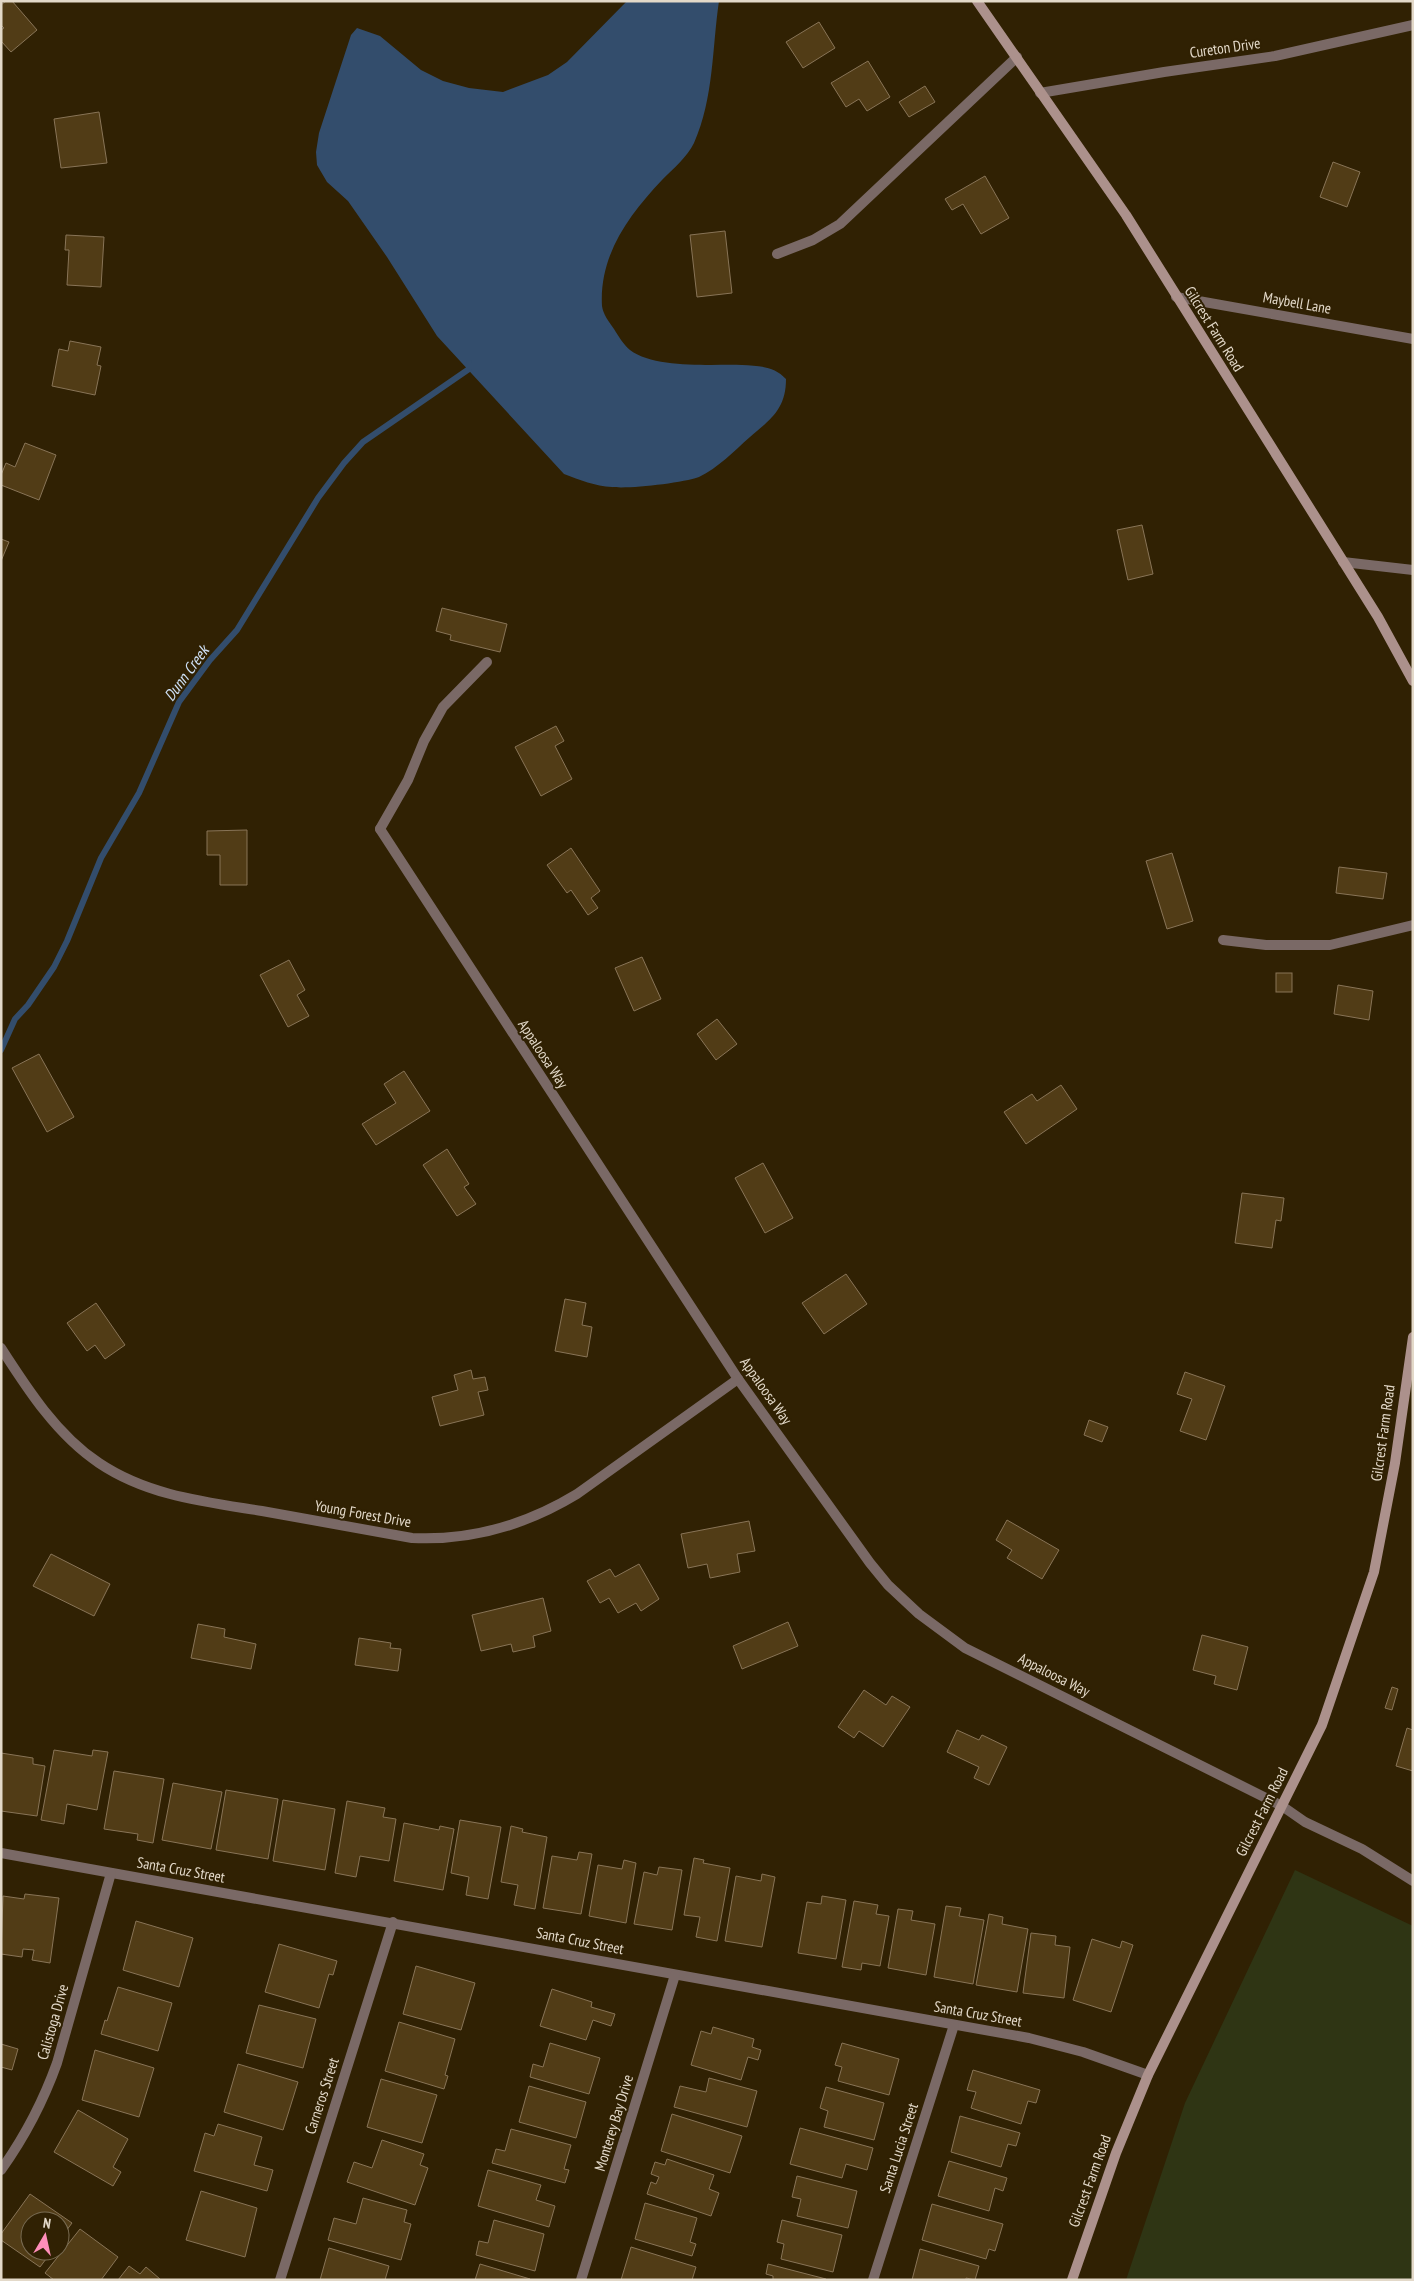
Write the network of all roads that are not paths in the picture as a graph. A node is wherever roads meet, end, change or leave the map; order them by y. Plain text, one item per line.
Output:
1 (977, 1) edge
2 (1413, 25) edge
3 (1017, 57) junction
4 (1040, 93) junction
5 (777, 254) dead end
6 (1176, 297) junction
7 (1413, 339) edge
8 (1343, 562) junction
9 (1413, 570) edge
10 (487, 662) dead end
11 (1413, 681) edge
12 (1413, 925) edge
13 (1223, 940) dead end
14 (1413, 1337) edge
15 (1, 1348) edge
16 (738, 1378) junction
17 (1282, 1806) junction
18 (1, 1853) edge
19 (112, 1873) junction
20 (1413, 1881) edge
21 (393, 1922) junction
22 (675, 1975) junction
23 (954, 2025) junction
24 (1148, 2075) junction
25 (1, 2170) edge
26 (280, 2280) edge
27 (581, 2280) edge
28 (873, 2280) edge
29 (1072, 2280) edge

1 - 3 main road, Gilcrest Farm Road
2 - 4 street, Cureton Drive
3 - 4 main road, Gilcrest Farm Road
3 - 5 street
4 - 6 main road, Gilcrest Farm Road
6 - 7 street, Maybell Lane
6 - 8 main road, Gilcrest Farm Road
8 - 9 street
8 - 11 main road, Gilcrest Farm Road
10 - 16 street, Appaloosa Way
12 - 13 street
14 - 17 main road, Gilcrest Farm Road
15 - 16 street, Young Forest Drive
16 - 17 street, Appaloosa Way
17 - 20 street, Appaloosa Way
17 - 24 main road, Gilcrest Farm Road
18 - 19 street, Santa Cruz Street
19 - 21 street, Santa Cruz Street
19 - 25 street, Calistoga Drive
21 - 22 street, Santa Cruz Street
21 - 26 street, Carneros Street
22 - 23 street, Santa Cruz Street
22 - 27 street, Monterey Bay Drive
23 - 24 street, Santa Cruz Street
23 - 28 street, Santa Lucia Street
24 - 29 main road, Gilcrest Farm Road

